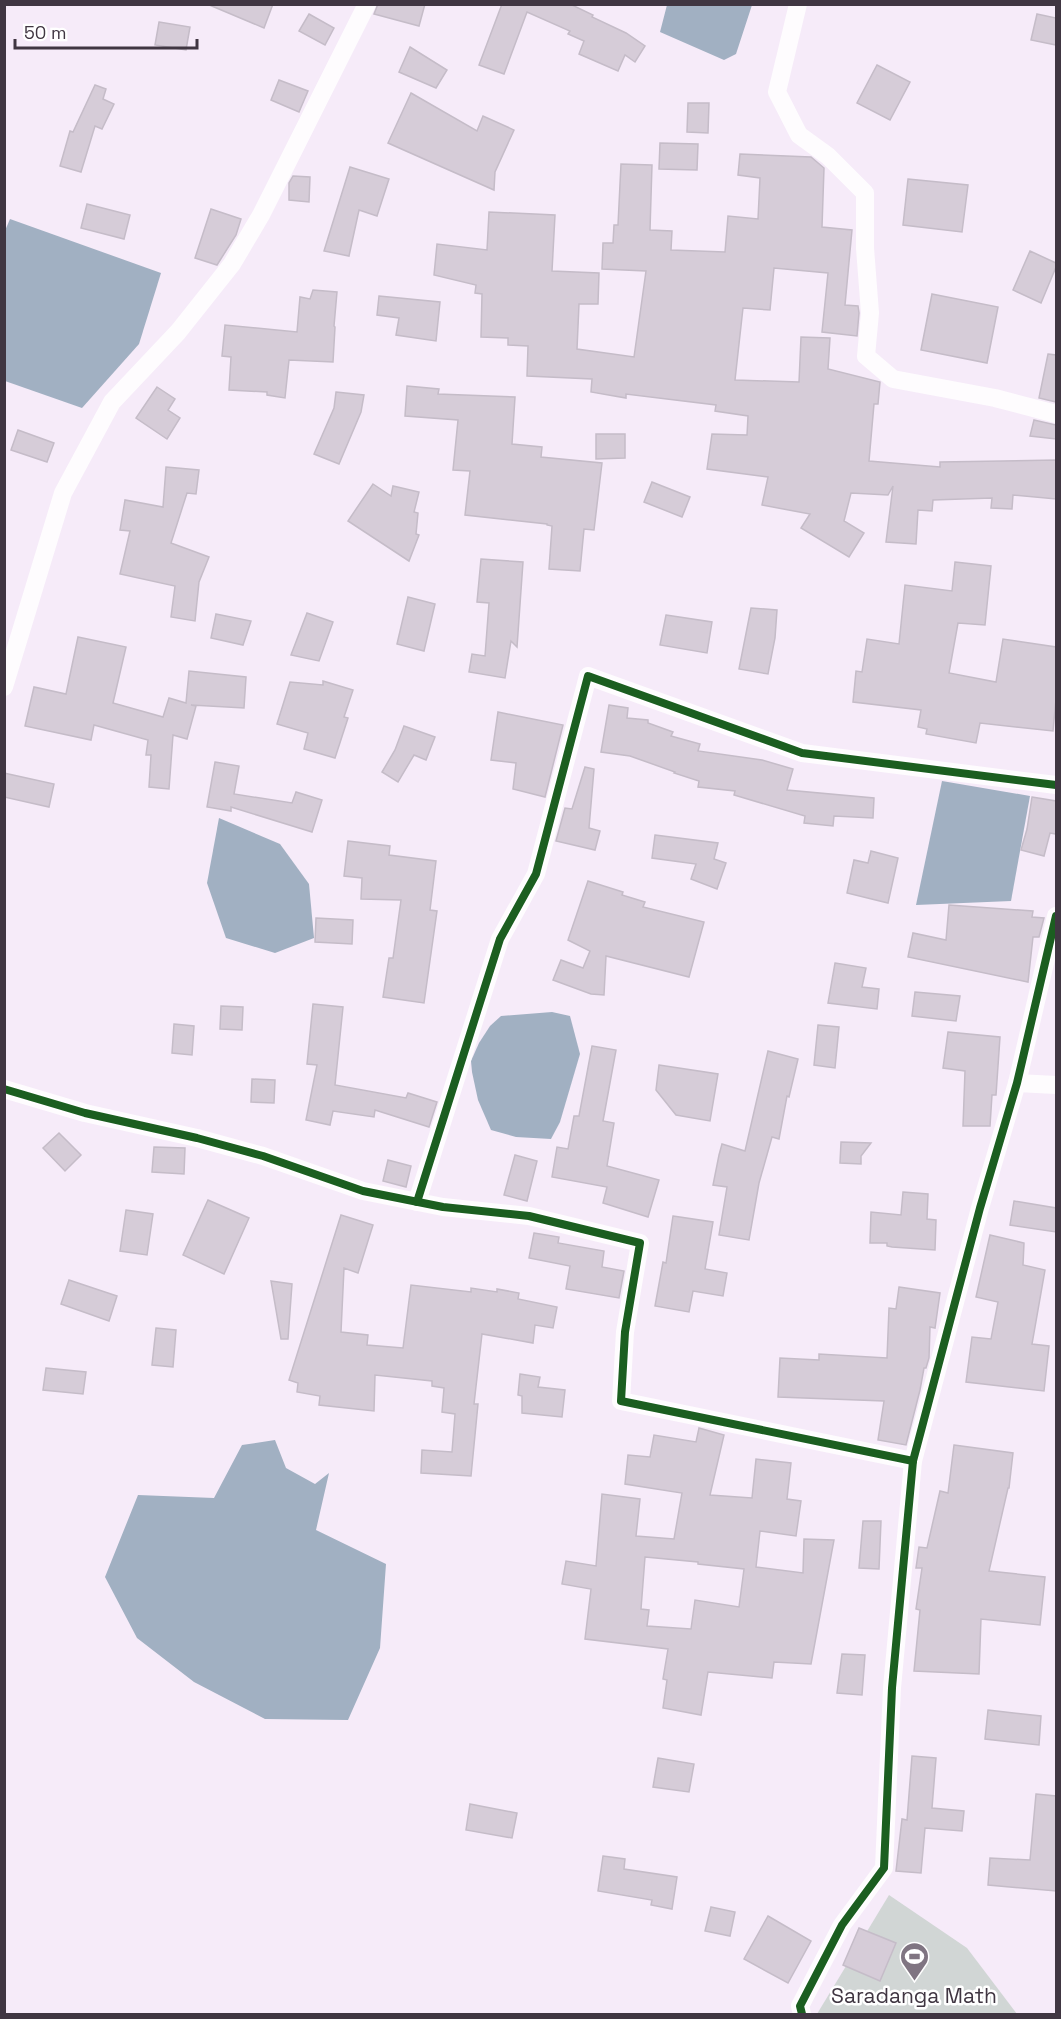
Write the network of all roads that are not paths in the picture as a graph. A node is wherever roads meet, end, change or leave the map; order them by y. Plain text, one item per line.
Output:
1 (367, 4) edge
2 (798, 4) edge
3 (1056, 414) edge
4 (4, 687) edge
5 (1056, 785) edge
6 (1056, 916) edge
7 (1017, 1083) junction
8 (1056, 1085) edge
9 (4, 1089) edge
10 (417, 1202) junction
11 (913, 1461) junction
12 (802, 2014) edge

1 - 4 street
2 - 3 street
5 - 10 street
6 - 7 street
7 - 8 street
7 - 11 street
9 - 10 street
10 - 11 street
11 - 12 street

